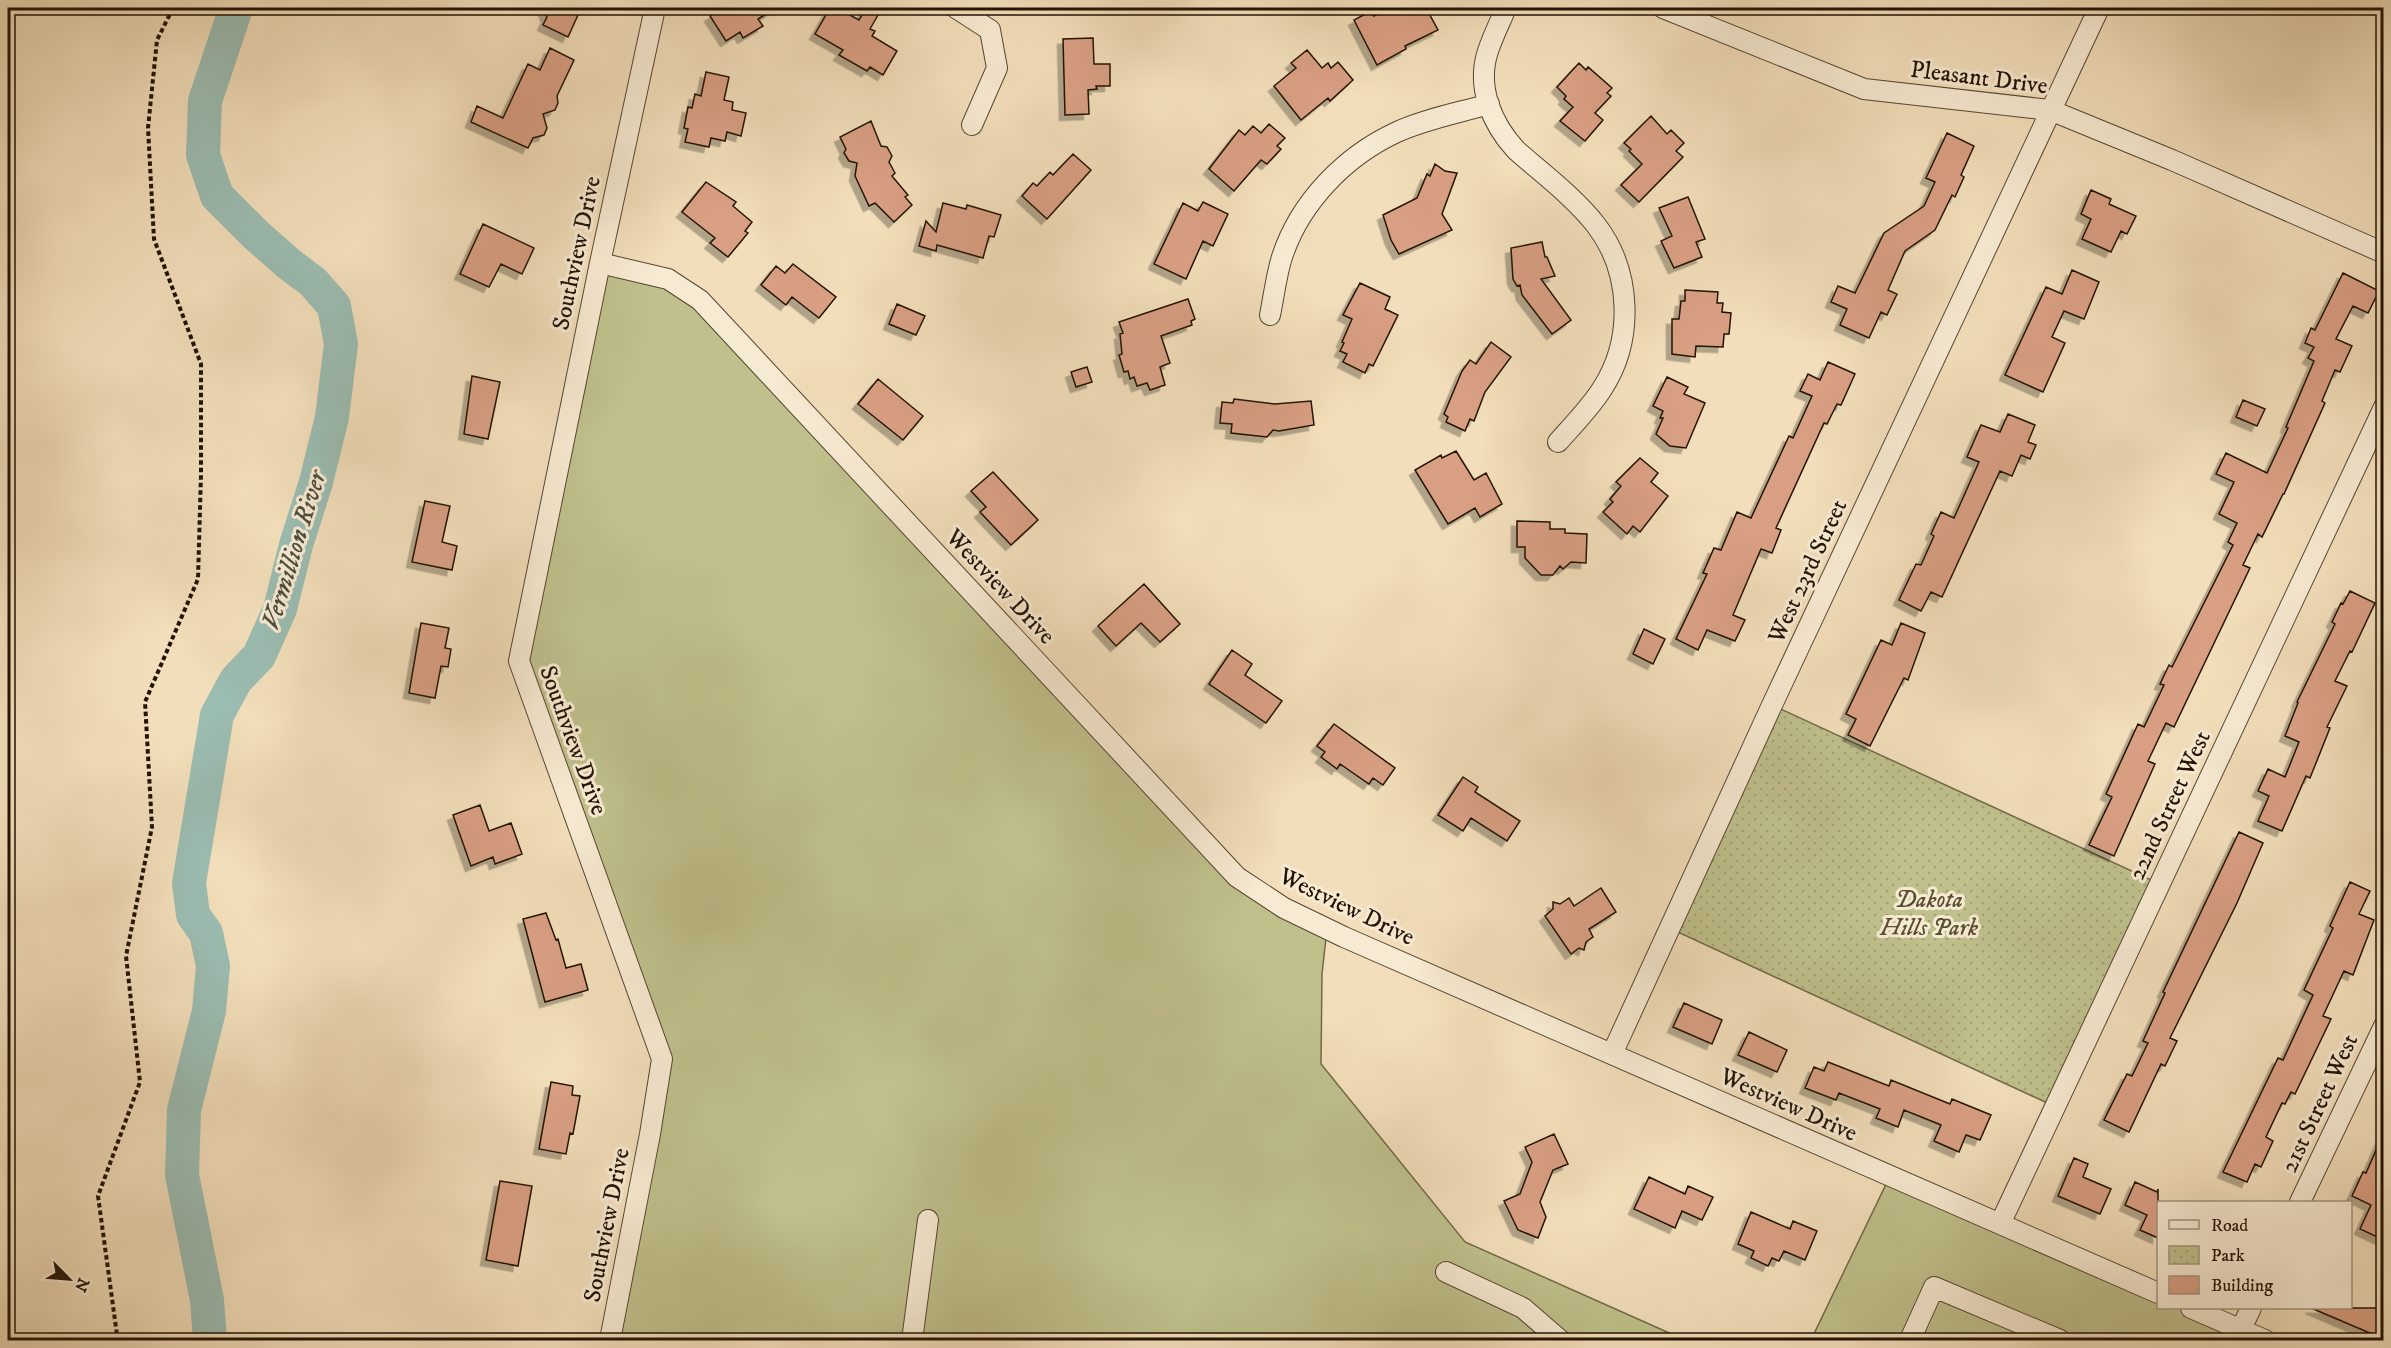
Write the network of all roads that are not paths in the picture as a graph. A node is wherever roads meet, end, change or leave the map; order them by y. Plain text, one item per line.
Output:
1 (655, 8) edge
2 (956, 8) edge
3 (1506, 8) edge
4 (1663, 8) edge
5 (2099, 8) edge
6 (1489, 104) junction
7 (2050, 110) junction
8 (972, 125) dead end
9 (2384, 253) edge
10 (600, 263) junction
11 (1270, 315) dead end
12 (2384, 407) edge
13 (1558, 442) dead end
14 (2384, 1026) edge
15 (1612, 1054) junction
16 (2301, 1201) edge
17 (928, 1220) dead end
18 (2000, 1224) junction
19 (1446, 1272) dead end
20 (2157, 1293) edge
21 (2194, 1309) edge
22 (2251, 1309) edge
23 (2241, 1329) junction
24 (913, 1333) dead end
25 (610, 1341) edge
26 (1560, 1341) edge
27 (1910, 1341) edge
28 (2060, 1341) edge
29 (2265, 1341) edge

1 - 10 street, Southview Drive
2 - 8 street
3 - 6 street
4 - 7 street, Pleasant Drive
5 - 7 street, West 23rd Street
6 - 11 street
6 - 13 street
7 - 9 street, Pleasant Drive
7 - 15 street, West 23rd Street
10 - 15 street, Westview Drive
10 - 25 street, Southview Drive
12 - 18 street, 22nd Street West
14 - 16 street, 21st Street West
15 - 18 street, Westview Drive
17 - 24 street
18 - 20 street, Westview Drive
19 - 26 street
21 - 23 street
22 - 23 street
23 - 29 street
27 - 28 street

